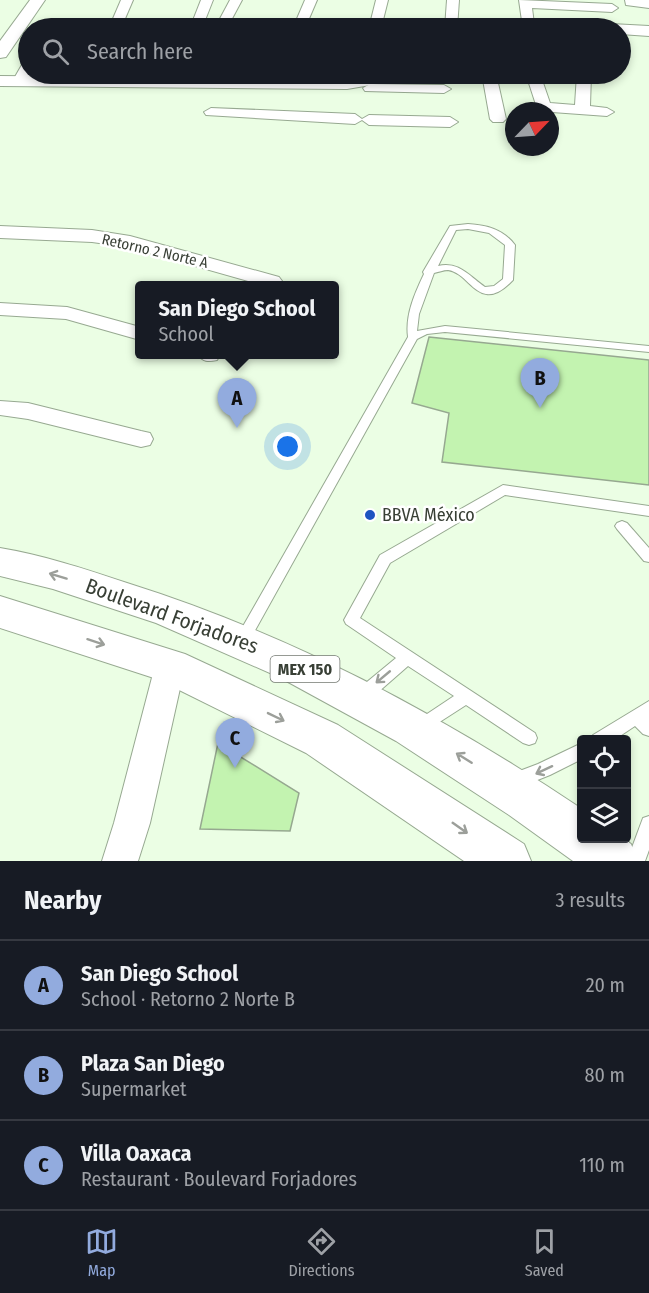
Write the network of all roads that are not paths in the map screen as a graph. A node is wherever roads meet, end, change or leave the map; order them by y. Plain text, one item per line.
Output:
1 (38, 0) edge
2 (127, 0) edge
3 (207, 0) edge
4 (236, 0) edge
5 (310, 0) edge
6 (382, 0) edge
7 (453, 0) edge
8 (525, 2) edge
9 (632, 5) dead end
10 (649, 6) edge
11 (612, 8) dead end
12 (25, 18) edge
13 (119, 18) edge
14 (200, 18) edge
15 (227, 18) edge
16 (303, 18) edge
17 (378, 18) edge
18 (452, 18) edge
19 (527, 18) edge
20 (18, 28) edge
21 (631, 30) edge
22 (649, 31) edge
23 (0, 53) edge
24 (0, 81) edge
25 (18, 82) edge
26 (217, 84) edge
27 (491, 84) edge
28 (536, 84) edge
29 (583, 84) edge
30 (370, 88) dead end
31 (543, 102) edge
32 (447, 105) edge
33 (559, 109) edge
34 (582, 110) junction
35 (607, 112) dead end
36 (498, 119) dead end
37 (0, 232) edge
38 (428, 272) junction
39 (272, 281) dead end
40 (0, 309) edge
41 (135, 333) edge
42 (413, 337) junction
43 (649, 349) edge
44 (0, 408) edge
45 (141, 439) dead end
46 (649, 511) edge
47 (622, 526) dead end
48 (649, 557) edge
49 (0, 562) edge
50 (0, 612) edge
51 (243, 639) junction
52 (406, 658) junction
53 (170, 666) junction
54 (467, 696) junction
55 (361, 697) junction
56 (643, 712) edge
57 (418, 729) junction
58 (649, 729) edge
59 (607, 735) edge
60 (529, 738) dead end
61 (577, 753) edge
62 (504, 783) junction
63 (649, 824) edge
64 (577, 834) edge
65 (589, 843) edge
66 (120, 861) edge
67 (506, 861) edge
68 (613, 861) edge
69 (636, 861) edge

1 - 12 street
2 - 13 street
3 - 14 street
4 - 15 street
5 - 16 street
6 - 17 street
7 - 18 street
8 - 11 street
8 - 19 street
9 - 10 street
20 - 23 street
21 - 22 street
24 - 25 street
26 - 32 street
27 - 36 street
28 - 31 street
29 - 34 street
30 - 32 street
33 - 34 street
34 - 35 street
37 - 39 street, Retorno 2 Norte A
38 - 38 lane
38 - 42 lane
40 - 41 street
42 - 43 lane
42 - 51 lane
44 - 45 street
46 - 52 lane
47 - 48 lane
51 -> 49 main road, Boulevard Forjadores / MEX 150
50 -> 53 main road
51 - 55 main road, Boulevard Forjadores / MEX 150
52 - 54 lane
52 -> 55 lane
53 - 66 street
53 -> 67 main road
54 - 57 lane
54 - 60 lane
55 - 57 main road, Boulevard Forjadores / MEX 150
56 - 58 lane
56 - 59 lane
62 -> 57 main road, Boulevard Forjadores / MEX 150
61 -> 62 lane
62 - 64 main road, Boulevard Forjadores / MEX 150
63 - 69 lane
65 - 68 main road, Boulevard Forjadores / MEX 150

